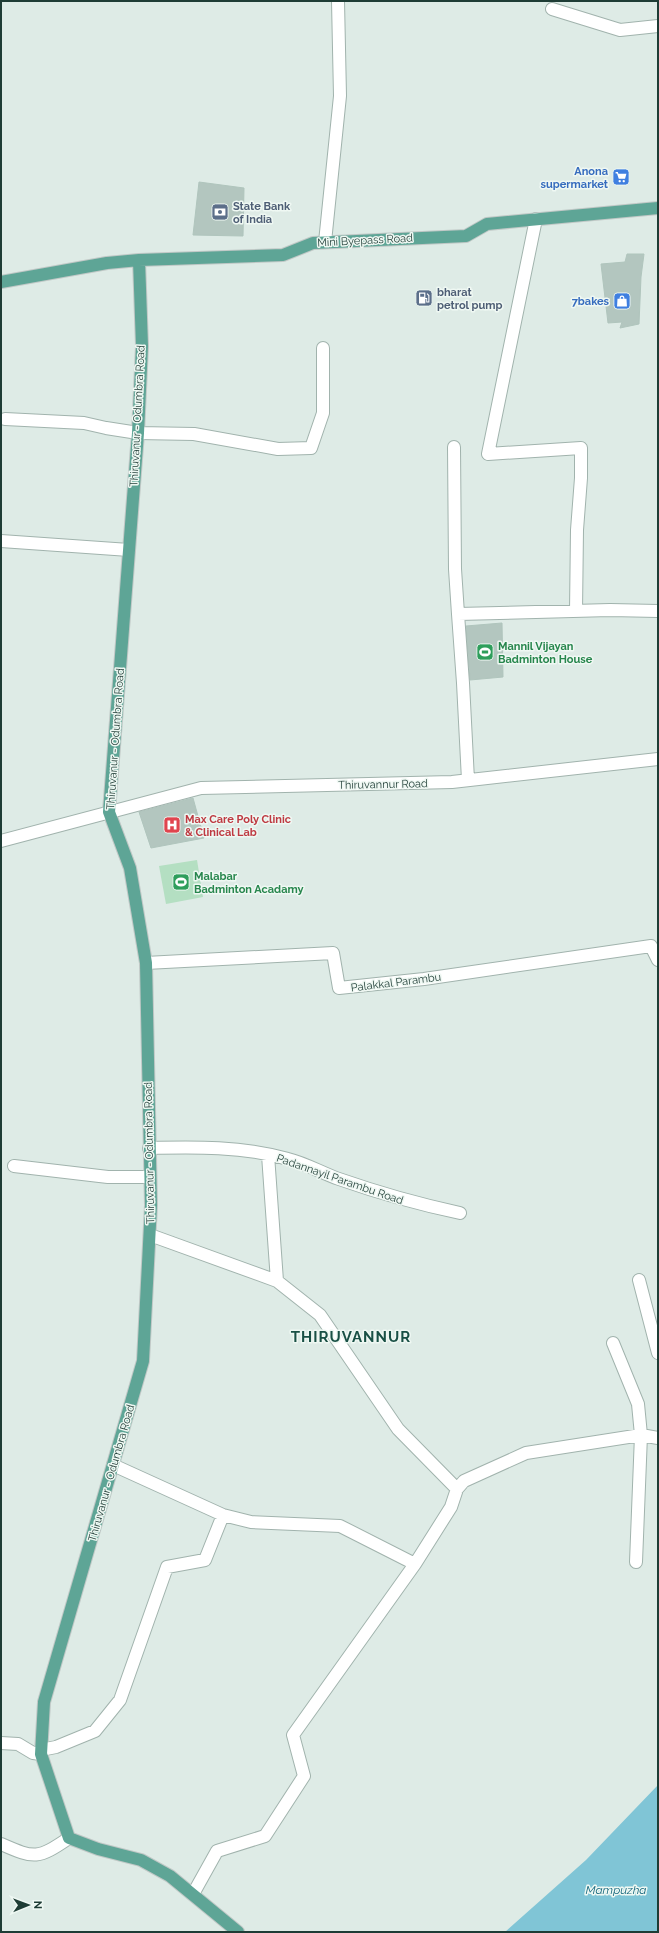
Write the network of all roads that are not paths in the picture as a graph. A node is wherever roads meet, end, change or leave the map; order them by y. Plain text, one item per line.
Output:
1 (338, 1) edge
2 (552, 9) dead end
3 (658, 26) edge
4 (658, 208) edge
5 (536, 219) junction
6 (325, 242) junction
7 (139, 260) junction
8 (1, 282) edge
9 (323, 348) dead end
10 (5, 419) dead end
11 (138, 433) junction
12 (454, 447) dead end
13 (1, 541) edge
14 (129, 550) junction
15 (576, 611) junction
16 (658, 611) edge
17 (458, 614) junction
18 (658, 759) edge
19 (468, 780) junction
20 (109, 812) junction
21 (1, 841) edge
22 (658, 960) edge
23 (146, 963) junction
24 (149, 1148) junction
25 (268, 1154) junction
26 (14, 1166) dead end
27 (150, 1177) junction
28 (460, 1213) dead end
29 (150, 1235) junction
30 (639, 1280) dead end
31 (276, 1281) junction
32 (613, 1343) dead end
33 (658, 1353) edge
34 (641, 1435) junction
35 (658, 1438) edge
36 (113, 1465) junction
37 (457, 1489) junction
38 (223, 1515) junction
39 (636, 1562) dead end
40 (415, 1564) junction
41 (1, 1743) edge
42 (41, 1752) junction
43 (69, 1838) junction
44 (1, 1844) edge
45 (193, 1894) junction
46 (238, 1932) edge

1 - 6 street
2 - 3 street
4 - 5 main road, Mini Byepass Road
5 - 6 main road, Mini Byepass Road
5 - 15 street
6 - 7 main road, Mini Byepass Road
7 - 8 main road, Mini Byepass Road
7 - 11 main road, Thiruvanur - Odumbra Road
9 - 11 street
10 - 11 street
11 - 14 main road, Thiruvanur - Odumbra Road
12 - 17 street
13 - 14 street
14 - 20 main road, Thiruvanur - Odumbra Road
15 - 16 street
15 - 17 street
17 - 19 street
18 - 19 street, Thiruvannur Road
19 - 20 street, Thiruvannur Road
20 - 21 street, Thiruvannur Road
20 - 23 main road, Thiruvanur - Odumbra Road
22 - 23 street, Palakkal Parambu
23 - 24 main road, Thiruvanur - Odumbra Road
24 - 25 street, Padannayil Parambu Road
24 - 27 main road, Thiruvanur - Odumbra Road
25 - 28 street, Padannayil Parambu Road
25 - 31 street
26 - 27 street
27 - 29 main road, Thiruvanur - Odumbra Road
29 - 31 street
29 - 36 main road, Thiruvanur - Odumbra Road
30 - 33 street
31 - 37 street
32 - 34 street
34 - 35 street
34 - 37 street
34 - 39 street
36 - 38 street
36 - 42 main road, Thiruvanur - Odumbra Road
37 - 40 street
38 - 40 street
38 - 42 street
40 - 45 street
41 - 42 street
42 - 43 main road, Thiruvanur - Odumbra Road
43 - 44 street
43 - 45 main road
45 - 46 main road

